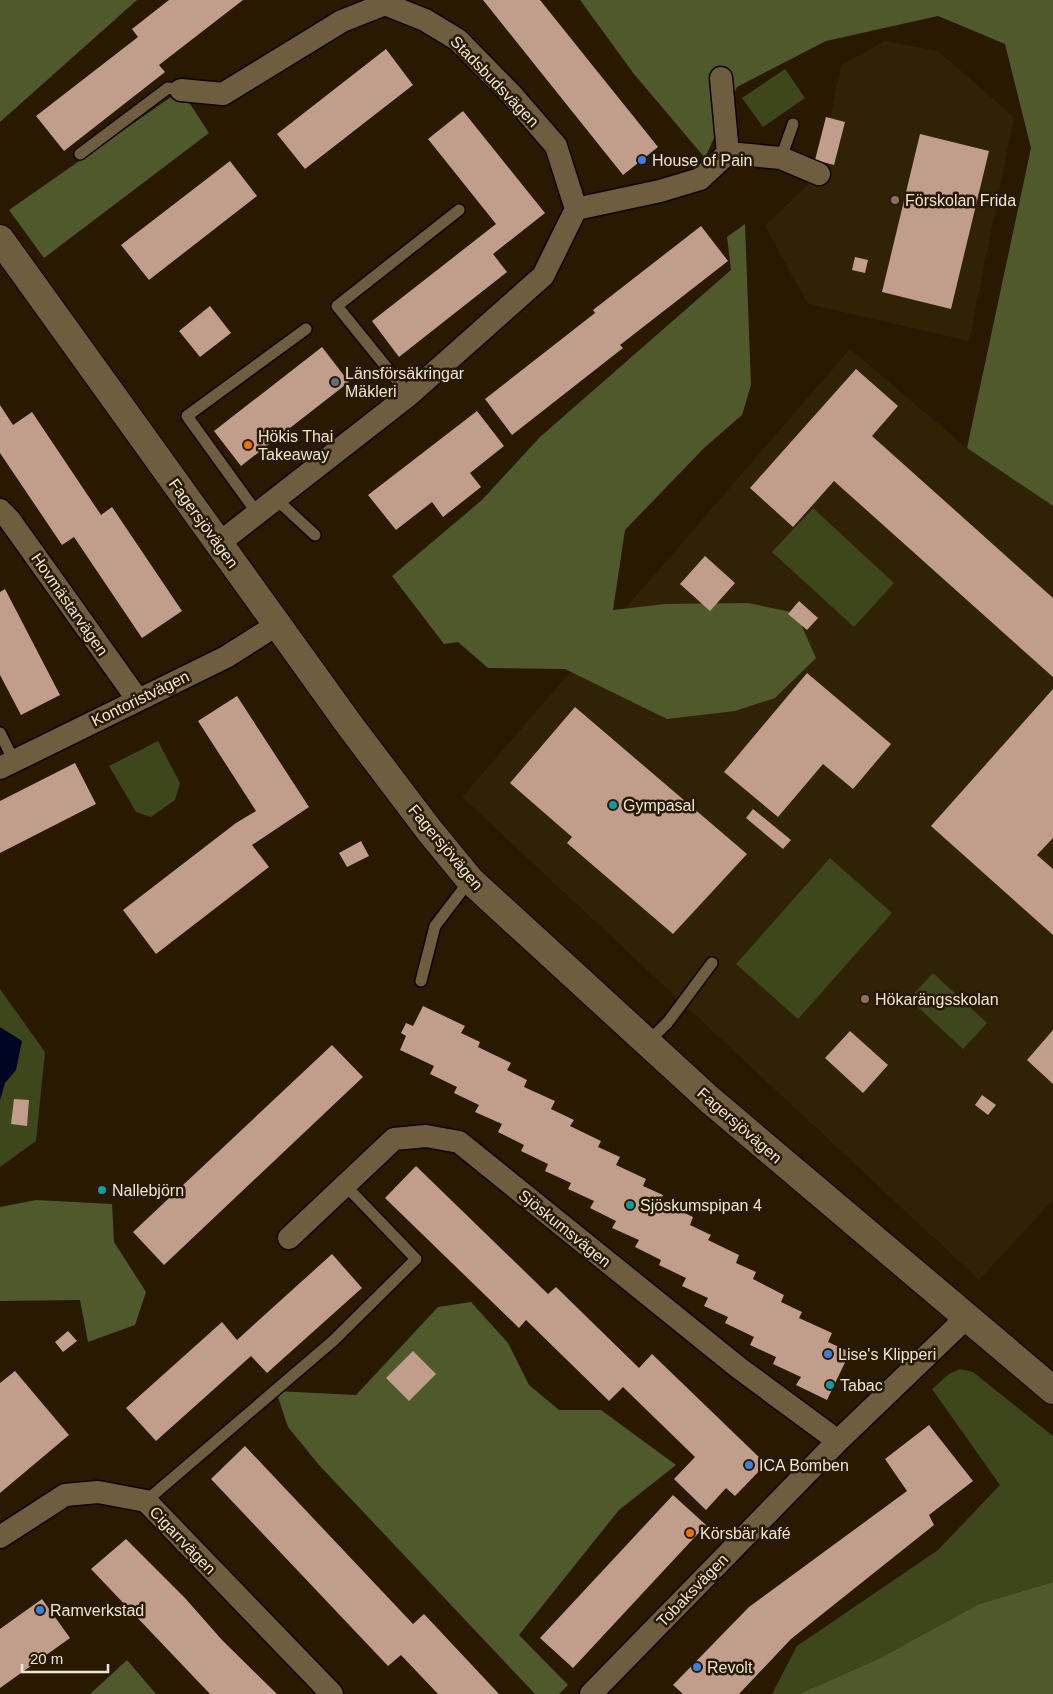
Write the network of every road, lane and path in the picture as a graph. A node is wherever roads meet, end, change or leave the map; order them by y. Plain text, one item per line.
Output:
1 (385, 2) edge
2 (721, 78) dead end
3 (181, 90) joint
4 (793, 124) dead end
5 (728, 153) junction
6 (80, 154) dead end
7 (781, 158) junction
8 (819, 174) dead end
9 (576, 209) junction
10 (459, 210) dead end
11 (0, 239) edge
12 (306, 329) dead end
13 (409, 395) junction
14 (276, 499) junction
15 (0, 510) edge
16 (257, 514) junction
17 (315, 535) dead end
18 (218, 544) junction
19 (278, 624) junction
20 (138, 700) junction
21 (0, 733) edge
22 (7, 764) edge
23 (470, 880) junction
24 (712, 963) dead end
25 (421, 981) dead end
26 (647, 1043) junction
27 (344, 1184) junction
28 (289, 1238) dead end
29 (966, 1318) junction
30 (1053, 1390) edge
31 (838, 1441) junction
32 (146, 1501) junction
33 (0, 1538) edge
34 (332, 1694) edge
35 (591, 1694) edge

1 - 3 street, Stadsbudsvägen
1 - 9 street, Stadsbudsvägen
2 - 5 street
3 - 6 lane
4 - 7 lane
5 - 7 street
5 - 9 street
7 - 8 street
9 - 13 street
10 - 13 lane
11 - 18 street, Fagersjövägen
12 - 16 lane
13 - 14 street
14 - 16 street
14 - 17 lane
15 - 20 street, Hovmästarvägen
16 - 18 street
18 - 19 street, Fagersjövägen
19 - 20 street, Kontoristvägen
19 - 23 street, Fagersjövägen
20 - 22 street, Kontoristvägen
21 - 22 lane
23 - 25 lane
23 - 26 street, Fagersjövägen
24 - 26 lane
26 - 29 street, Fagersjövägen
27 - 28 street, Sjöskumsvägen
27 - 31 street, Sjöskumsvägen
27 - 32 lane
29 - 30 street, Fagersjövägen
29 - 31 street, Tobaksvägen
31 - 35 street, Tobaksvägen
32 - 33 street, Cigarrvägen
32 - 34 street, Cigarrvägen

